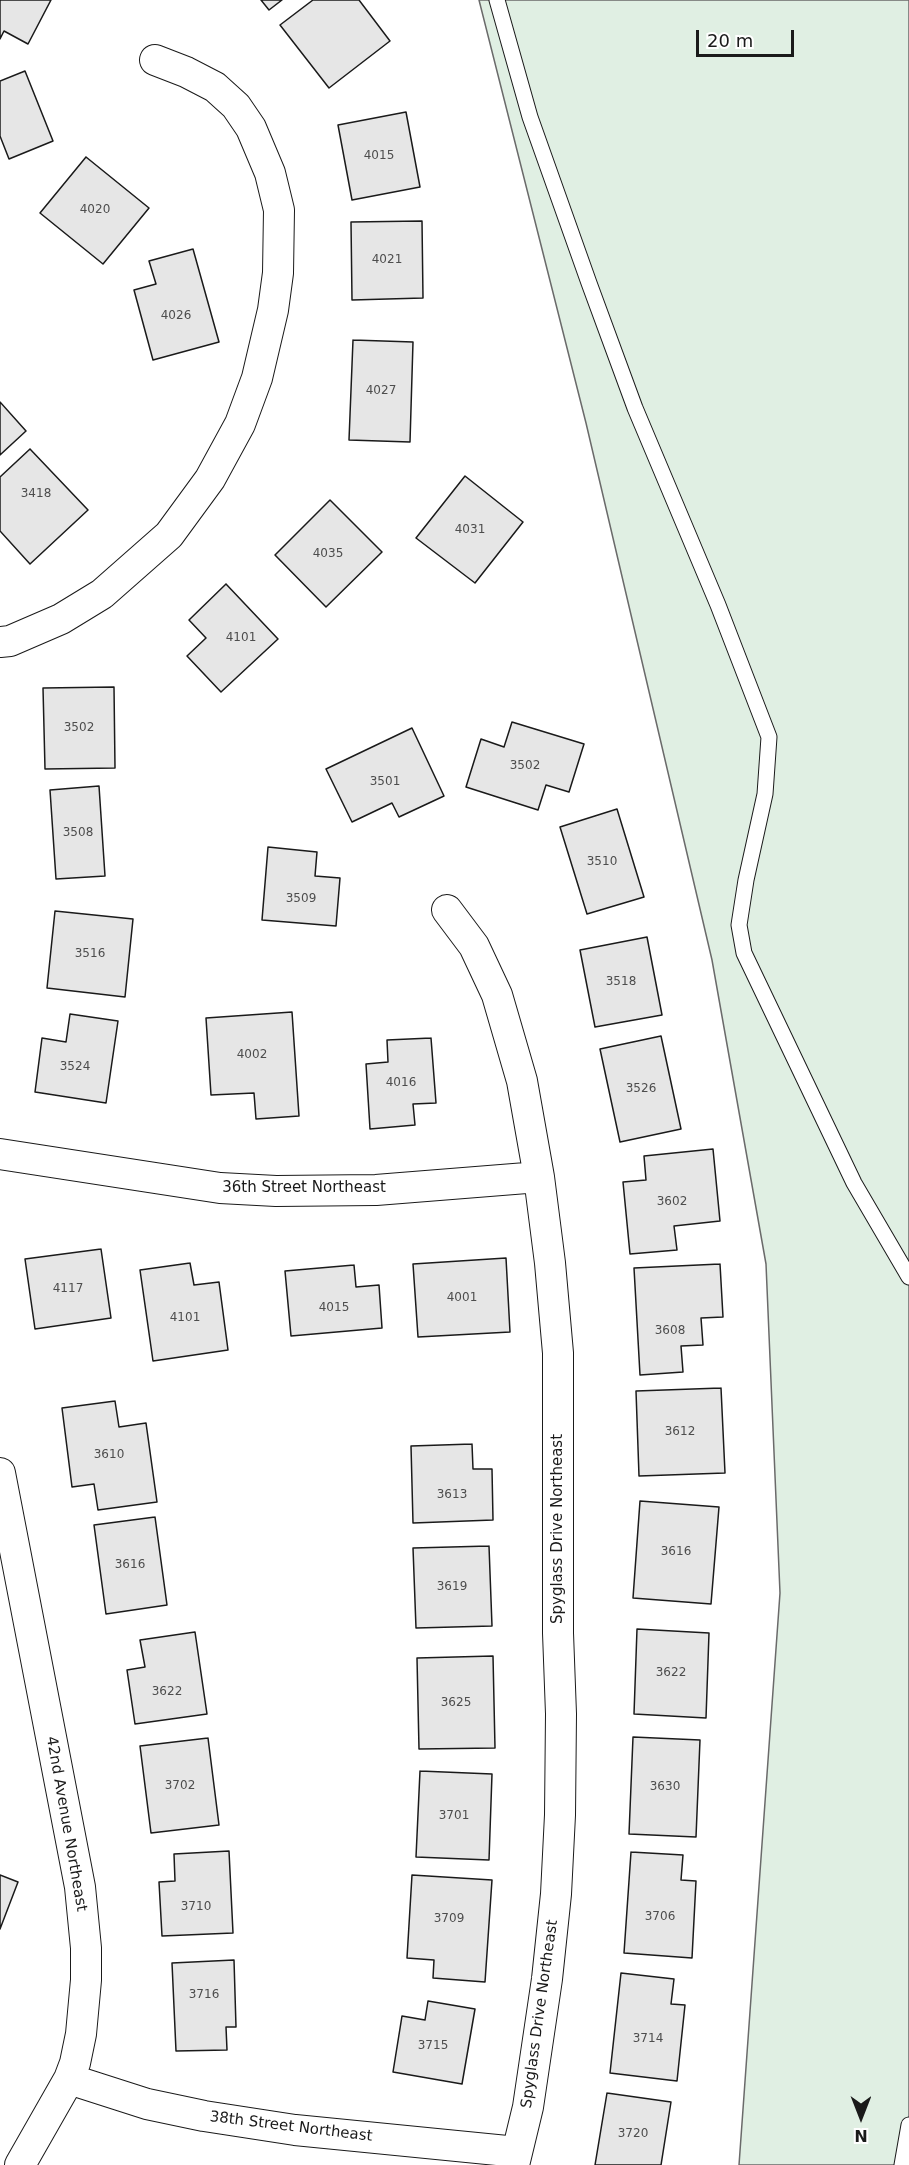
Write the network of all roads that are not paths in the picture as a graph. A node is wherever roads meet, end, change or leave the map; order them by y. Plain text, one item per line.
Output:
1 (497, 0) edge
2 (155, 60) dead end
3 (0, 642) edge
4 (447, 910) dead end
5 (0, 1154) edge
6 (539, 1177) junction
7 (909, 1277) edge
8 (0, 1473) edge
9 (69, 2079) junction
10 (909, 2125) edge
11 (516, 2159) edge
12 (20, 2165) edge
13 (902, 2165) edge

1 - 7 lane
2 - 3 street
4 - 6 street, Spyglass Drive Northeast
5 - 6 street, 36th Street Northeast
6 - 11 street, Spyglass Drive Northeast
8 - 9 street, 42nd Avenue Northeast
9 - 11 street, 38th Street Northeast
9 - 12 street, 42nd Avenue Northeast
10 - 13 lane

